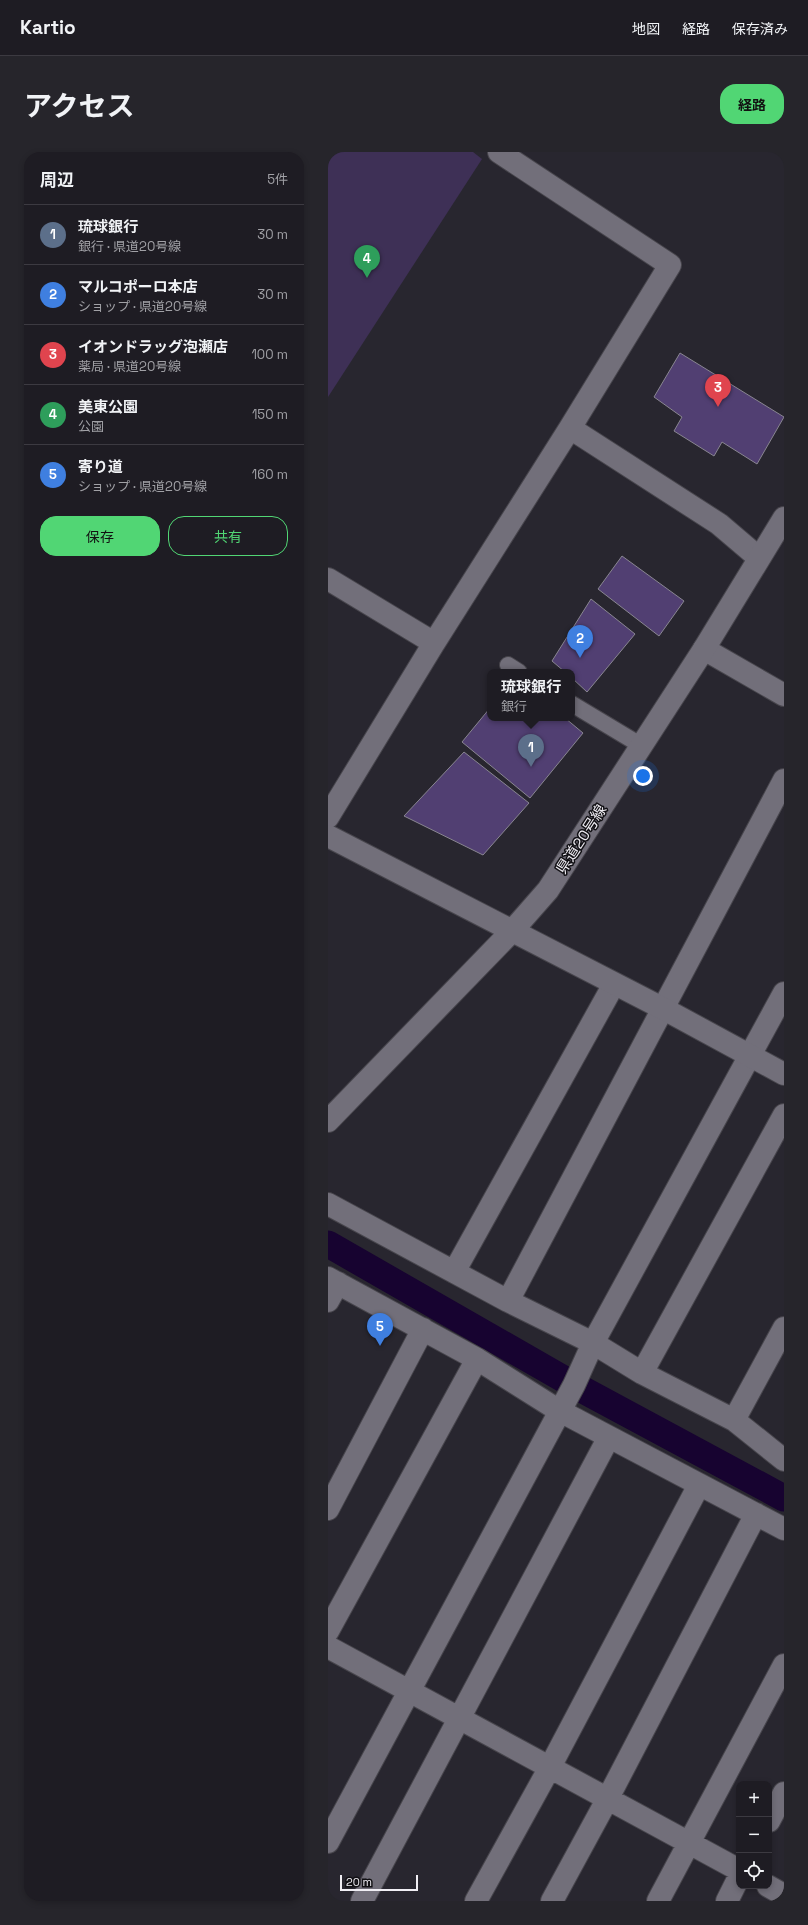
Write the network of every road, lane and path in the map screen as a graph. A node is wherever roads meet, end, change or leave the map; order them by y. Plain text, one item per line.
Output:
1 (499, 152) edge
2 (570, 428) junction
3 (784, 518) edge
4 (759, 558) junction
5 (328, 579) edge
6 (434, 643) junction
7 (704, 649) junction
8 (784, 695) edge
9 (575, 706) edge
10 (642, 746) junction
11 (784, 780) edge
12 (328, 817) edge
13 (328, 836) edge
14 (512, 931) junction
15 (614, 984) junction
16 (784, 993) edge
17 (664, 1009) junction
18 (750, 1057) junction
19 (784, 1074) edge
20 (784, 1115) edge
21 (328, 1121) edge
22 (328, 1204) edge
23 (454, 1272) junction
24 (331, 1288) edge
25 (508, 1301) junction
26 (784, 1328) edge
27 (423, 1329) junction
28 (593, 1343) junction
29 (477, 1359) junction
30 (642, 1373) junction
31 (558, 1410) junction
32 (734, 1420) junction
33 (609, 1437) junction
34 (784, 1460) edge
35 (699, 1485) junction
36 (328, 1509) edge
37 (756, 1514) junction
38 (784, 1529) edge
39 (328, 1631) edge
40 (328, 1648) edge
41 (784, 1665) edge
42 (409, 1692) junction
43 (460, 1719) junction
44 (550, 1767) junction
45 (784, 1793) edge
46 (608, 1798) junction
47 (771, 1817) edge
48 (328, 1842) edge
49 (689, 1844) junction
50 (736, 1868) edge
51 (736, 1883) edge
52 (772, 1888) edge
53 (784, 1894) edge
54 (362, 1901) edge
55 (476, 1901) edge
56 (552, 1901) edge
57 (658, 1901) edge
58 (727, 1901) edge

1 - 2 street
2 - 4 street
2 - 6 street
3 - 4 street, 県道20号線
4 - 7 street, 県道20号線
5 - 6 street
6 - 12 street
7 - 8 street
7 - 10 street, 県道20号線
9 - 10 lane
10 - 14 street, 県道20号線
11 - 17 street
13 - 14 street
14 - 15 street
14 - 21 street, 県道20号線
15 - 17 street
15 - 23 street
16 - 18 street
17 - 18 street
17 - 25 street
18 - 19 street
18 - 28 street
20 - 30 street
22 - 23 street
23 - 25 street
24 - 27 street
25 - 28 street
26 - 32 street
27 - 29 street
27 - 36 street
28 - 30 street
28 - 31 street
29 - 31 street
29 - 39 street
30 - 32 street
31 - 33 street
31 - 42 street
32 - 34 street
33 - 35 street
33 - 43 street
35 - 37 street
35 - 44 street
37 - 38 street
37 - 46 street
40 - 42 street
41 - 49 street
42 - 43 street
42 - 48 street
43 - 44 street
43 - 54 street
44 - 46 street
44 - 55 street
45 - 47 street
46 - 49 street
46 - 56 street
49 - 50 street
49 - 57 street
51 - 58 street
52 - 53 street

